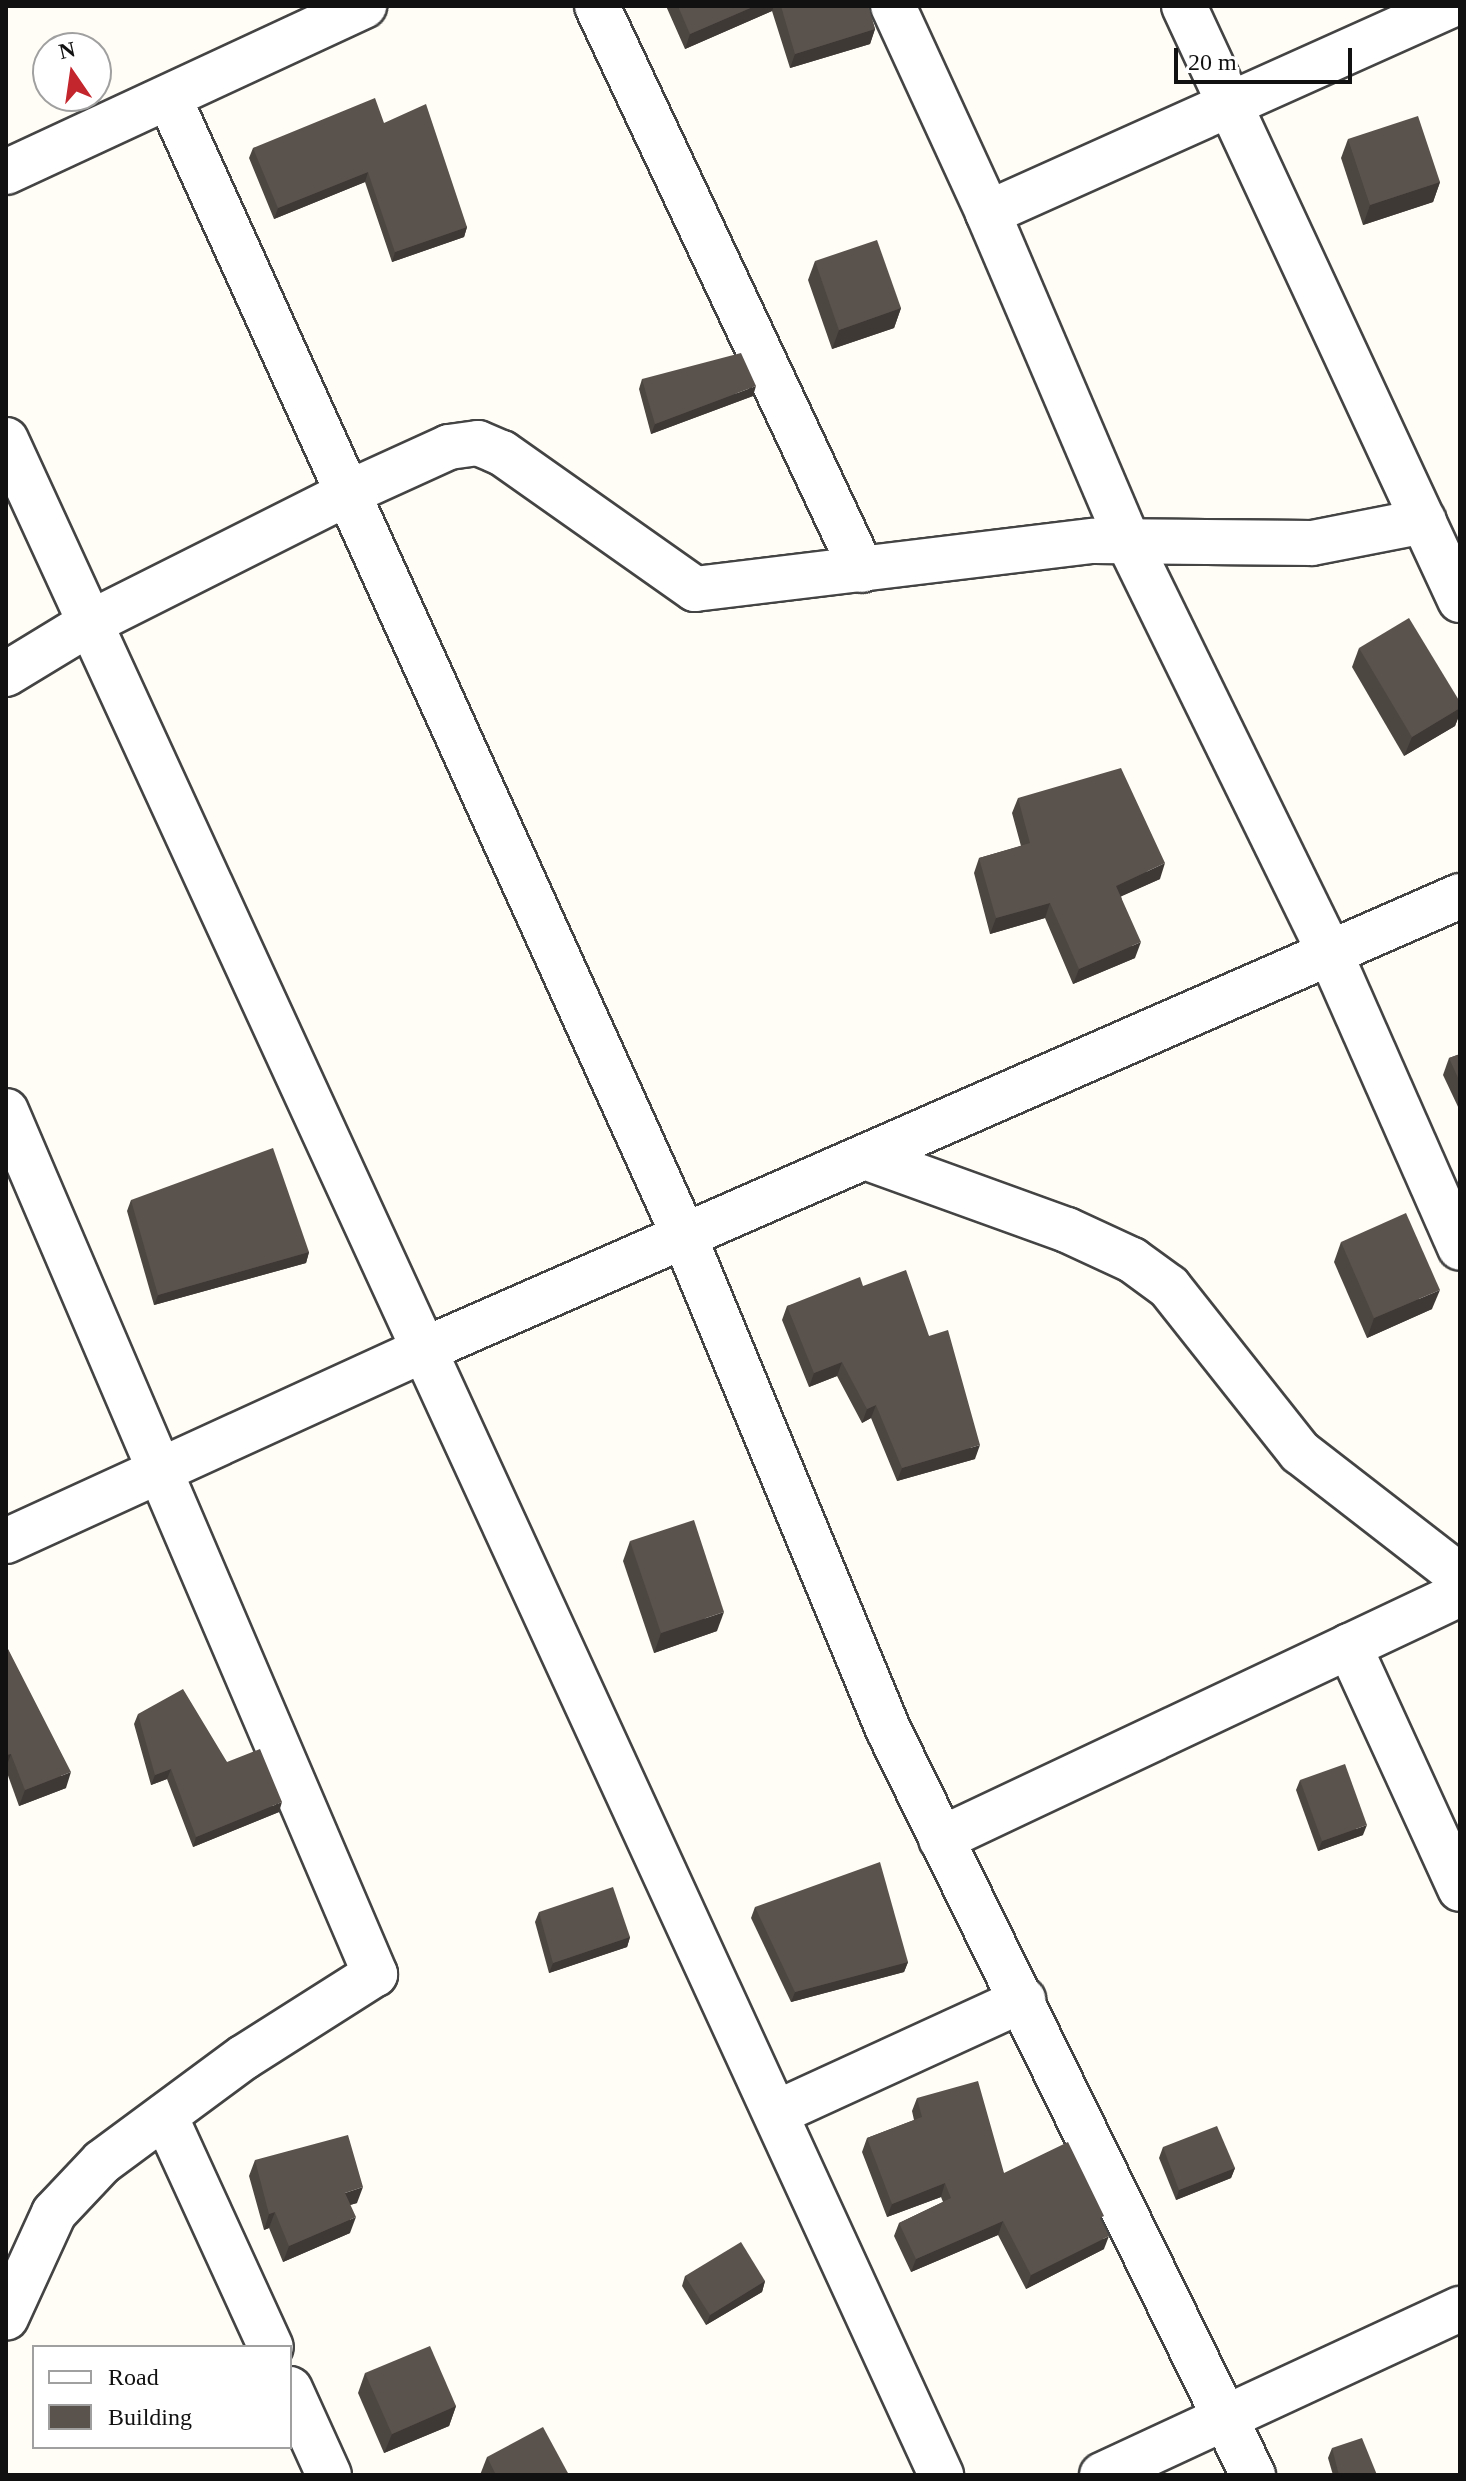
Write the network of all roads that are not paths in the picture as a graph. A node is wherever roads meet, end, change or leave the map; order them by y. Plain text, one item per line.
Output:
1 (364, 6) edge
2 (597, 6) edge
3 (893, 6) edge
4 (1184, 6) edge
5 (1449, 6) edge
6 (169, 98) junction
7 (1230, 105) junction
8 (6, 172) edge
9 (988, 213) junction
10 (6, 440) edge
11 (348, 493) junction
12 (1424, 521) junction
13 (1127, 539) junction
14 (862, 570) junction
15 (1460, 600) edge
16 (90, 623) junction
17 (6, 674) edge
18 (1460, 896) edge
19 (1330, 953) junction
20 (6, 1111) edge
21 (865, 1157) junction
22 (684, 1236) junction
23 (1460, 1248) edge
24 (426, 1349) junction
25 (160, 1471) junction
26 (6, 1541) edge
27 (1460, 1576) edge
28 (1460, 1594) edge
29 (1349, 1646) junction
30 (941, 1839) junction
31 (1460, 1889) edge
32 (1023, 2000) junction
33 (776, 2113) junction
34 (165, 2116) junction
35 (1460, 2309) edge
36 (6, 2318) edge
37 (270, 2345) edge
38 (292, 2393) edge
39 (1228, 2417) junction
40 (329, 2475) edge
41 (941, 2475) edge
42 (1102, 2475) edge
43 (1253, 2475) edge

1 - 6 street
2 - 14 street
3 - 9 street
4 - 7 street
5 - 7 street
6 - 8 street
6 - 11 street
7 - 9 street
7 - 12 street
9 - 13 street
10 - 16 street
11 - 14 street
11 - 16 street
11 - 22 street
12 - 13 street
12 - 15 street
13 - 14 street
13 - 19 street
16 - 17 street
16 - 24 street
18 - 19 street
19 - 21 street
19 - 23 street
20 - 25 street
21 - 22 street
21 - 27 street
22 - 24 street
22 - 30 street
24 - 25 street
24 - 33 street
25 - 26 street
25 - 34 street
28 - 29 street
29 - 30 street
29 - 31 street
30 - 32 street
32 - 33 street
32 - 39 street
33 - 41 street
34 - 36 street
34 - 37 street
35 - 39 street
38 - 40 street
39 - 42 street
39 - 43 street

